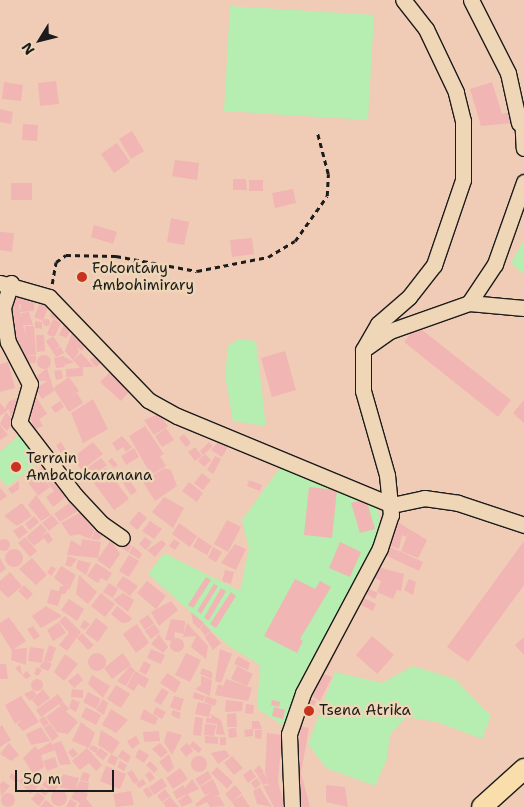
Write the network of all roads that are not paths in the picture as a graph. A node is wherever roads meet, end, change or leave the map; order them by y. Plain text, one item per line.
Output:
1 (404, 0) edge
2 (471, 0) edge
3 (522, 116) edge
4 (524, 148) edge
5 (524, 182) edge
6 (6, 283) edge
7 (468, 303) junction
8 (524, 308) edge
9 (363, 350) junction
10 (392, 505) junction
11 (524, 524) edge
12 (122, 538) dead end
13 (524, 769) edge
14 (292, 807) edge
15 (482, 807) edge

1 - 9 street
2 - 3 street
3 - 4 street
5 - 7 street
6 - 10 street
6 - 12 street
7 - 8 street
7 - 9 street
9 - 10 street
10 - 11 street
10 - 14 street
13 - 15 main road

